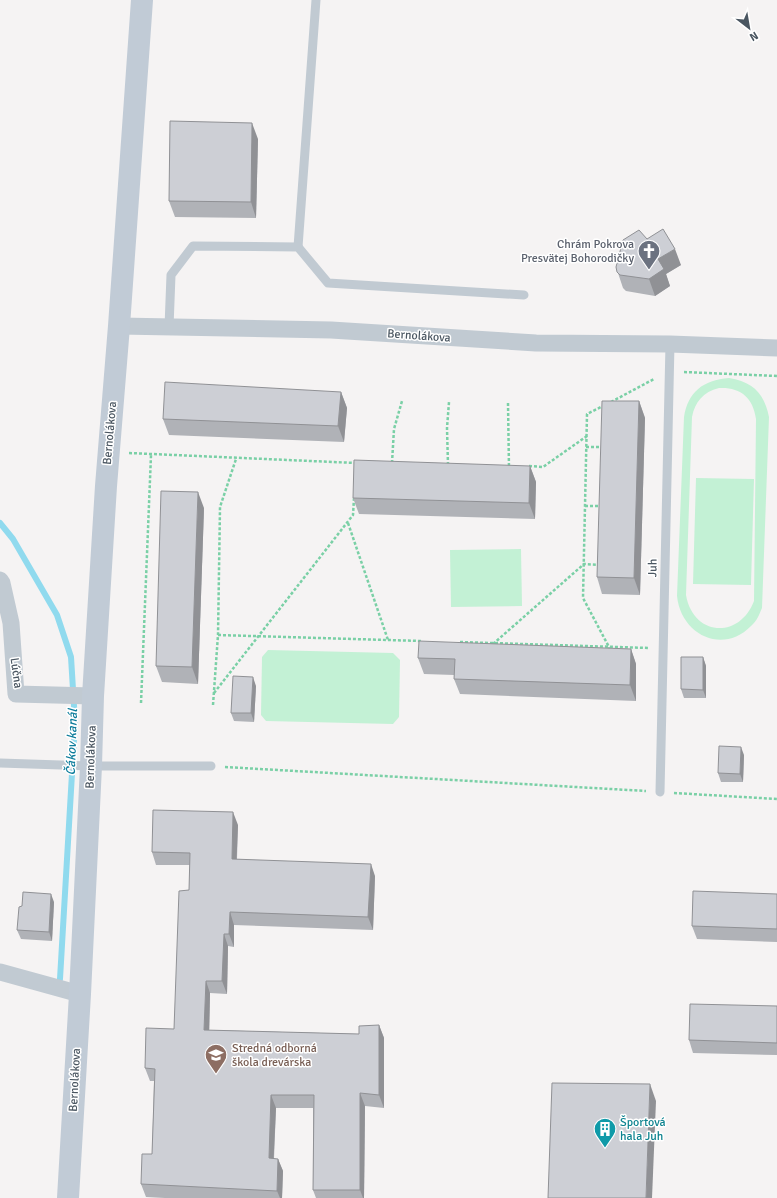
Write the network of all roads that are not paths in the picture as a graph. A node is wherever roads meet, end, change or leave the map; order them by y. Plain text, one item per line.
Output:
1 (142, 0) edge
2 (316, 0) edge
3 (298, 248) junction
4 (524, 295) dead end
5 (119, 326) junction
6 (169, 327) junction
7 (670, 344) junction
8 (777, 348) edge
9 (0, 580) edge
10 (93, 696) junction
11 (0, 763) edge
12 (91, 766) junction
13 (211, 766) road end
14 (660, 792) road end
15 (0, 972) edge
16 (80, 994) junction
17 (68, 1198) edge

1 - 5 street
2 - 3 lane
3 - 4 lane
3 - 6 lane
5 - 6 street, Bernolákova
5 - 10 street, Bernolákova
6 - 7 street, Bernolákova
7 - 8 street, Bernolákova
7 - 14 lane, Juh
9 - 10 street, Lúčna
10 - 12 street, Bernolákova
11 - 12 lane
12 - 13 lane
12 - 16 street, Bernolákova
15 - 16 street
16 - 17 street, Bernolákova

